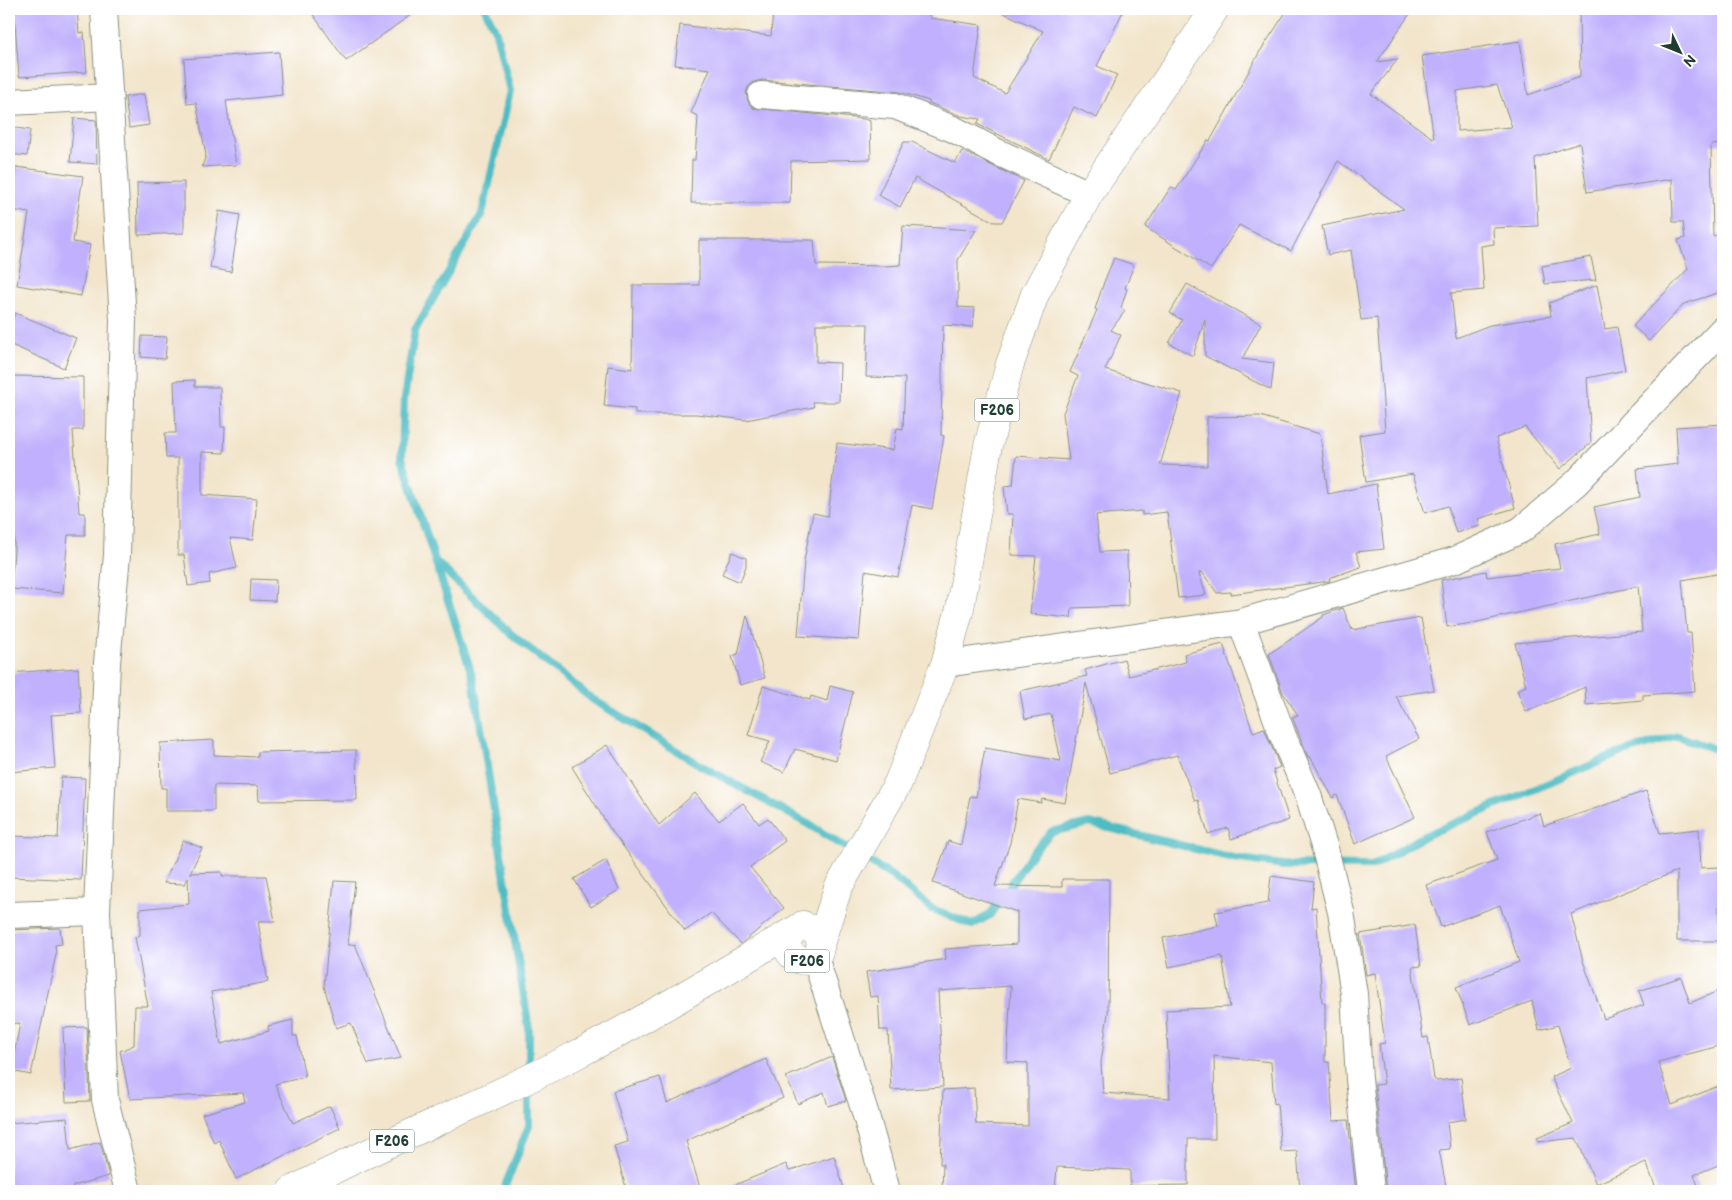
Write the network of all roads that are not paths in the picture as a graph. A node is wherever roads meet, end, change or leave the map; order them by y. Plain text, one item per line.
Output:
1 (104, 9) edge
2 (1215, 9) edge
3 (761, 95) dead end
4 (110, 97) junction
5 (9, 102) edge
6 (1089, 194) junction
7 (1723, 329) edge
8 (1242, 622) junction
9 (945, 664) junction
10 (97, 912) junction
11 (9, 915) edge
12 (806, 943) junction
13 (128, 1191) edge
14 (291, 1191) edge
15 (887, 1191) edge
16 (1371, 1191) edge

1 - 4 street
2 - 6 main road, F206
3 - 6 street
4 - 5 street
4 - 10 street
6 - 9 main road, F206
7 - 8 street
8 - 9 street
8 - 16 street
9 - 12 main road, F206
10 - 11 street
10 - 13 street
12 - 14 main road, F206
12 - 15 street

